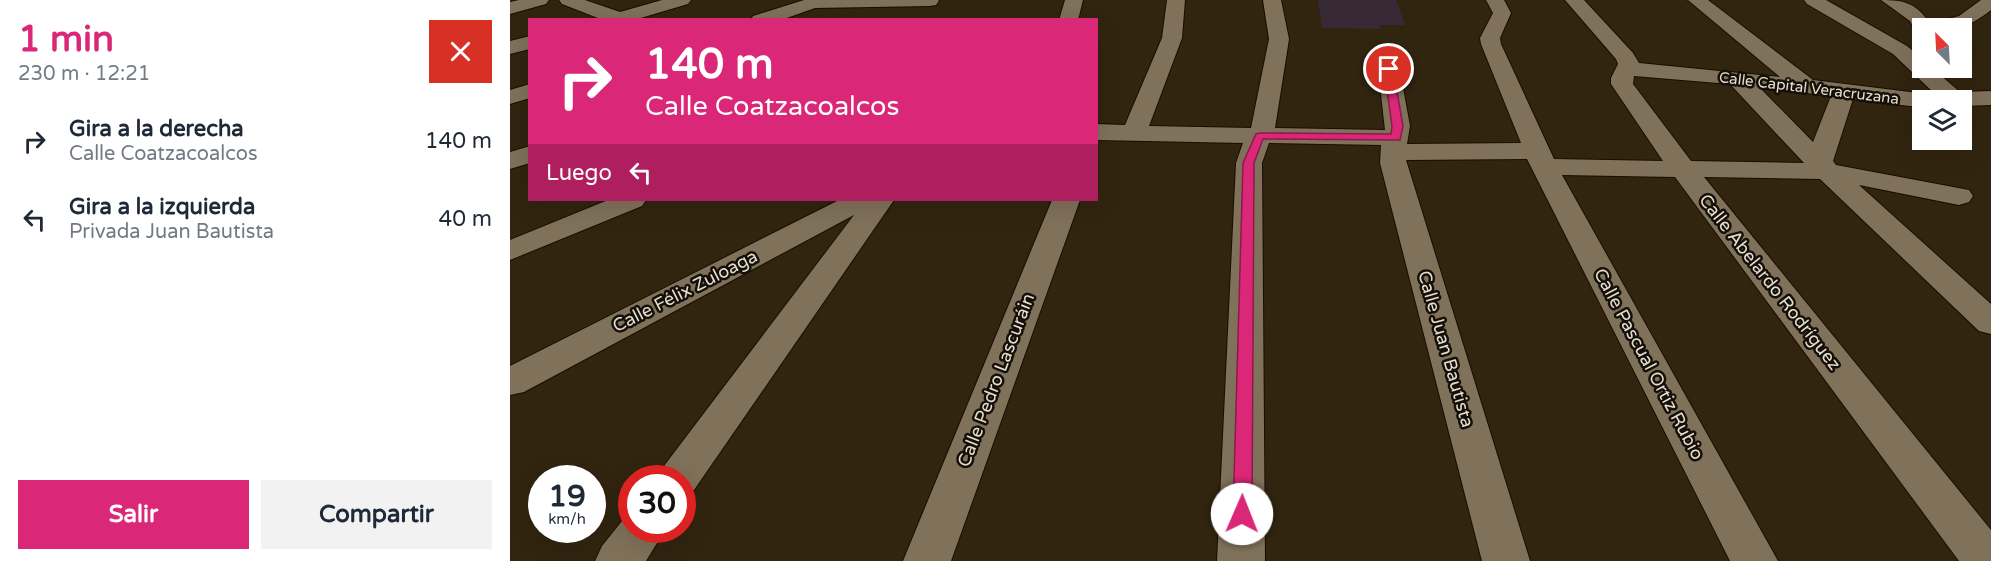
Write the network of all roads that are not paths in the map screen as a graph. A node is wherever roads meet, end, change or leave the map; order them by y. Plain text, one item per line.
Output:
1 (540, 0) edge
2 (568, 0) edge
3 (682, 0) edge
4 (931, 0) edge
5 (1074, 0) edge
6 (1176, 0) edge
7 (1272, 0) edge
8 (1496, 0) edge
9 (1574, 0) edge
10 (1697, 0) edge
11 (1813, 0) edge
12 (1890, 0) edge
13 (819, 1) edge
14 (1991, 2) edge
15 (510, 8) edge
16 (616, 18) edge
17 (622, 18) edge
18 (766, 18) edge
19 (902, 18) edge
20 (1069, 18) edge
21 (1917, 18) edge
22 (1969, 18) edge
23 (1912, 42) edge
24 (528, 43) edge
25 (510, 48) edge
26 (1386, 50) dead end
27 (1900, 50) junction
28 (1628, 69) junction
29 (1737, 78) junction
30 (1807, 87) junction
31 (1944, 90) edge
32 (528, 92) edge
33 (1844, 92) junction
34 (510, 97) edge
35 (1991, 98) edge
36 (1912, 99) edge
37 (1972, 99) edge
38 (1098, 132) edge
39 (1134, 133) junction
40 (1260, 136) junction
41 (1394, 145) junction
42 (528, 155) edge
43 (1541, 159) junction
44 (510, 161) edge
45 (1823, 166) junction
46 (1682, 168) junction
47 (1959, 196) dead end
48 (631, 201) edge
49 (858, 201) edge
50 (879, 201) edge
51 (1066, 201) edge
52 (510, 251) edge
53 (1991, 323) edge
54 (510, 382) edge
55 (688, 465) edge
56 (632, 543) edge
57 (619, 561) edge
58 (927, 561) edge
59 (1241, 561) edge
60 (1506, 561) edge
61 (1754, 561) edge
62 (1987, 561) edge

1 - 15 street
2 - 16 street
3 - 17 street
4 - 13 street
4 - 19 street
5 - 20 street
6 - 39 street
7 - 40 street
8 - 43 street, Calle Pascual Ortiz Rubio
9 - 28 street, Calle Abelardo Rodríguez
10 - 30 street
11 - 27 street
12 - 21 street
13 - 18 street
14 - 22 street
23 - 27 street
24 - 25 street
26 - 41 street, Calle Juan Bautista
27 - 31 street
28 - 29 street, Calle Capital Veracruzana
28 - 46 street, Calle Abelardo Rodríguez
29 - 30 street, Calle Capital Veracruzana
29 - 45 street
30 - 33 street, Calle Capital Veracruzana
32 - 34 street
33 - 36 street, Calle Capital Veracruzana
33 - 45 street
35 - 37 street, Calle Capital Veracruzana
38 - 39 street
39 - 40 street
40 - 41 street
40 - 59 street
41 - 43 street
41 - 60 street, Calle Juan Bautista
42 - 44 street
43 - 46 street
43 - 61 street, Calle Pascual Ortiz Rubio
45 - 46 street
45 - 47 street
45 - 53 street
46 - 62 street, Calle Abelardo Rodríguez
48 - 52 street
49 - 54 street, Calle Félix Zuloaga
50 - 55 street
51 - 58 street, Calle Pedro Lascuráin
56 - 57 street

